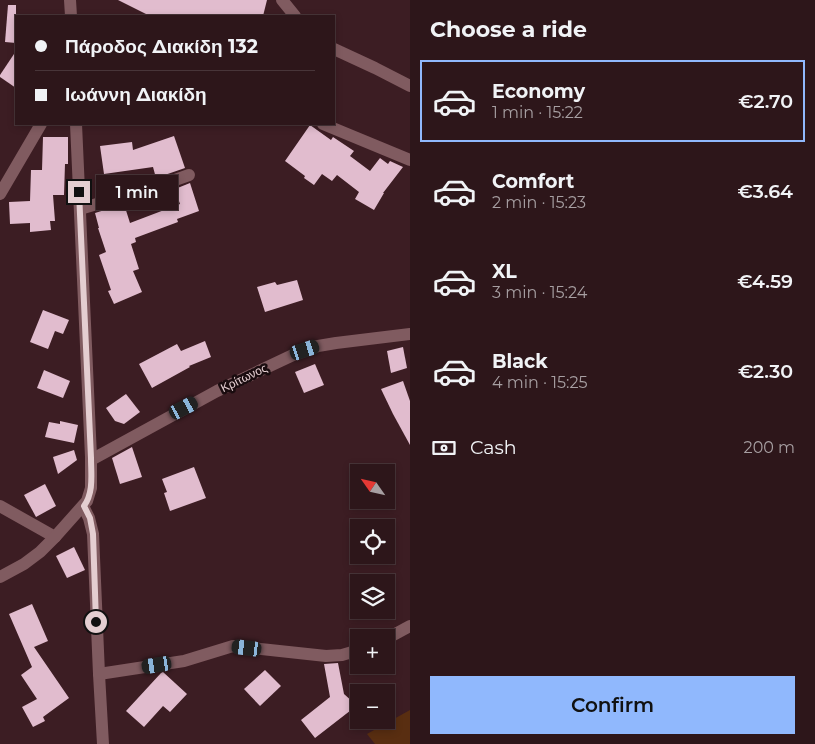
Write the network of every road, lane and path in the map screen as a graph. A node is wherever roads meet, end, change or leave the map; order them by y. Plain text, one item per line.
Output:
1 (70, 0) edge
2 (282, 0) edge
3 (71, 15) edge
4 (294, 15) edge
5 (335, 49) edge
6 (410, 86) edge
7 (40, 125) edge
8 (76, 125) edge
9 (325, 125) edge
10 (410, 160) edge
11 (189, 175) dead end
12 (0, 194) edge
13 (80, 209) junction
14 (410, 334) edge
15 (91, 460) junction
16 (0, 506) edge
17 (84, 506) junction
18 (55, 538) junction
19 (0, 577) edge
20 (410, 626) edge
21 (395, 634) edge
22 (350, 653) edge
23 (99, 674) junction
24 (102, 744) edge

1 - 3 street
2 - 4 street
5 - 6 street
7 - 12 street
8 - 13 street
9 - 10 street
11 - 13 street
13 - 15 street
14 - 15 street, Κρίτωνος
15 - 17 street
16 - 18 street
17 - 18 street
17 - 23 street
18 - 19 street
20 - 21 street
22 - 23 street
23 - 24 street

